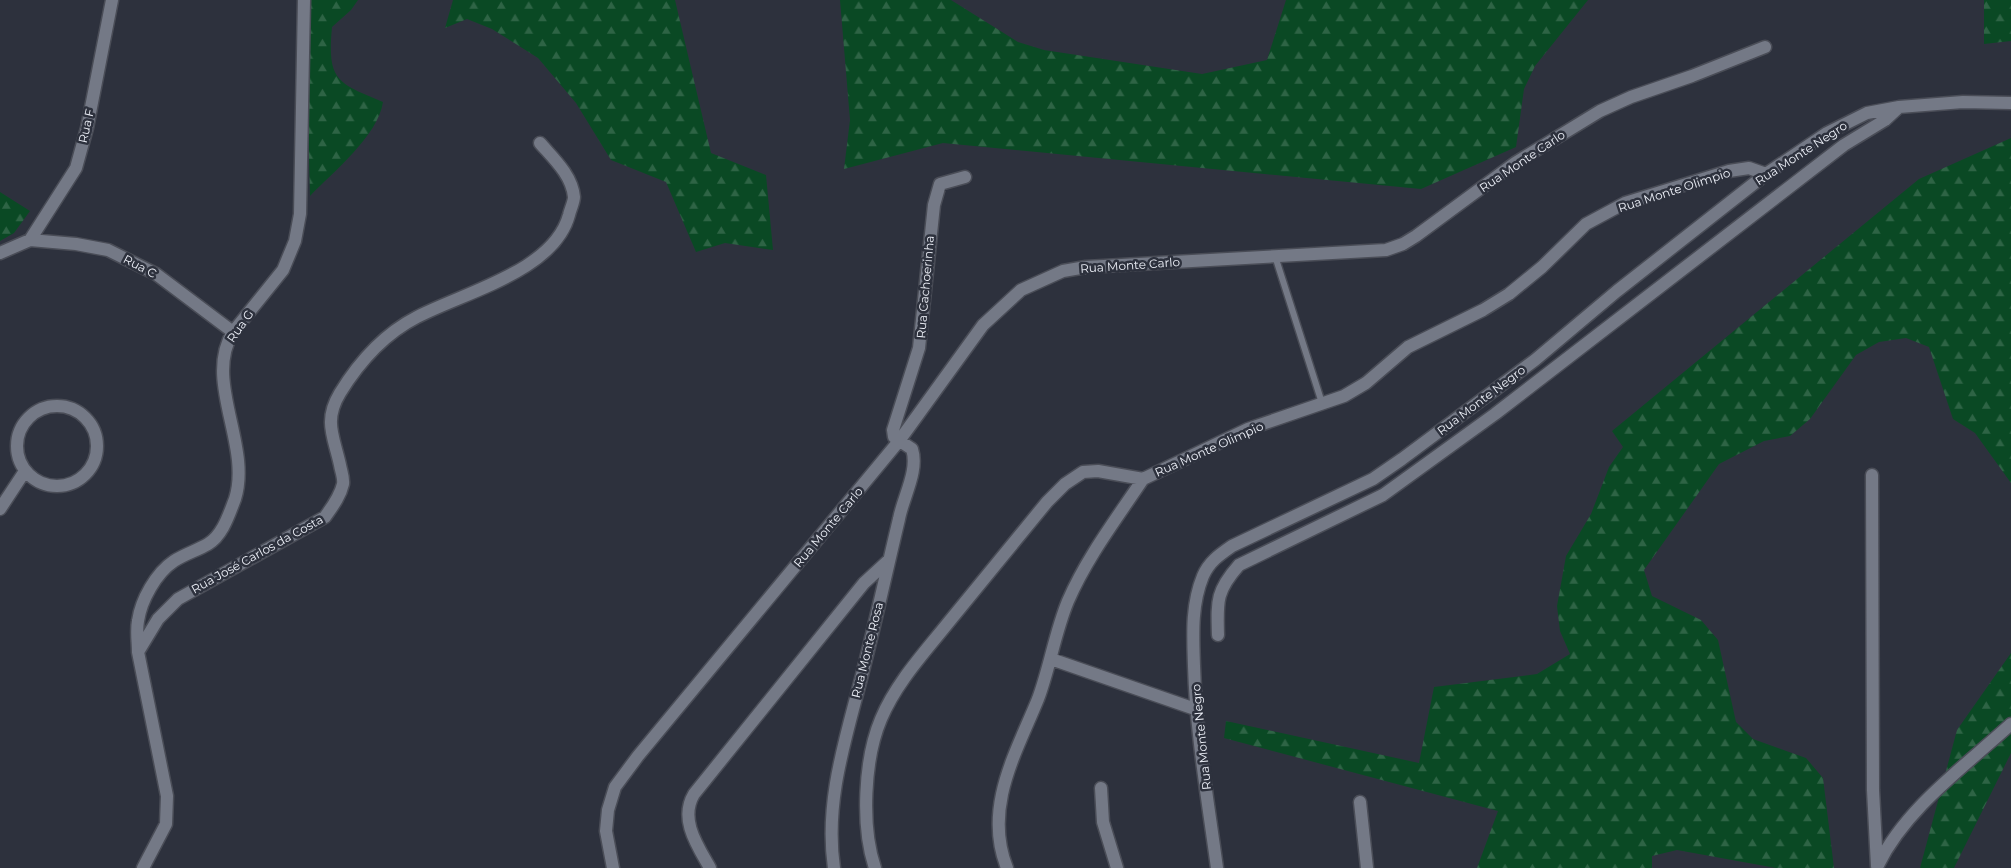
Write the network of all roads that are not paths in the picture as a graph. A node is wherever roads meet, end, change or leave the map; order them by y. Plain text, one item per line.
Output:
1 (112, 0) edge
2 (304, 0) edge
3 (1765, 47) dead end
4 (2011, 102) edge
5 (1898, 107) junction
6 (540, 143) dead end
7 (1766, 174) junction
8 (965, 177) dead end
9 (30, 240) junction
10 (0, 253) edge
11 (1275, 255) junction
12 (233, 332) junction
13 (1322, 403) junction
14 (899, 441) junction
15 (26, 471) junction
16 (1872, 475) dead end
17 (1143, 479) junction
18 (0, 509) edge
19 (889, 560) junction
20 (1218, 635) dead end
21 (138, 652) junction
22 (1051, 659) junction
23 (1195, 709) junction
24 (2011, 724) edge
25 (1100, 788) dead end
26 (1360, 802) dead end
27 (1877, 867) edge
28 (143, 868) edge
29 (613, 868) edge
30 (710, 868) edge
31 (834, 868) edge
32 (875, 868) edge
33 (1006, 868) edge
34 (1117, 868) edge
35 (1217, 868) edge
36 (1368, 868) edge

1 - 9 street, Rua F
2 - 12 street, Rua G
3 - 11 street, Rua Monte Carlo
4 - 5 street, Rua Monte Negro
5 - 7 street, Rua Monte Negro
5 - 20 street
6 - 21 street, Rua José Carlos da Costa
7 - 13 street, Rua Monte Olimpio
7 - 23 street, Rua Monte Negro
8 - 14 street, Rua Cachoerinha
9 - 10 street
9 - 12 street, Rua C
11 - 13 lane
11 - 14 street, Rua Monte Carlo
12 - 21 street, Rua G
13 - 17 street, Rua Monte Olimpio
14 - 19 street, Rua Monte Rosa
14 - 29 street, Rua Monte Carlo
15 - 15 street
15 - 18 street
16 - 27 street
17 - 22 street
17 - 32 street, Rua Monte Olimpio
19 - 30 street
19 - 31 street, Rua Monte Rosa
21 - 28 street
22 - 23 street
22 - 33 street
23 - 35 street, Rua Monte Negro
24 - 27 street
25 - 34 street
26 - 36 street

